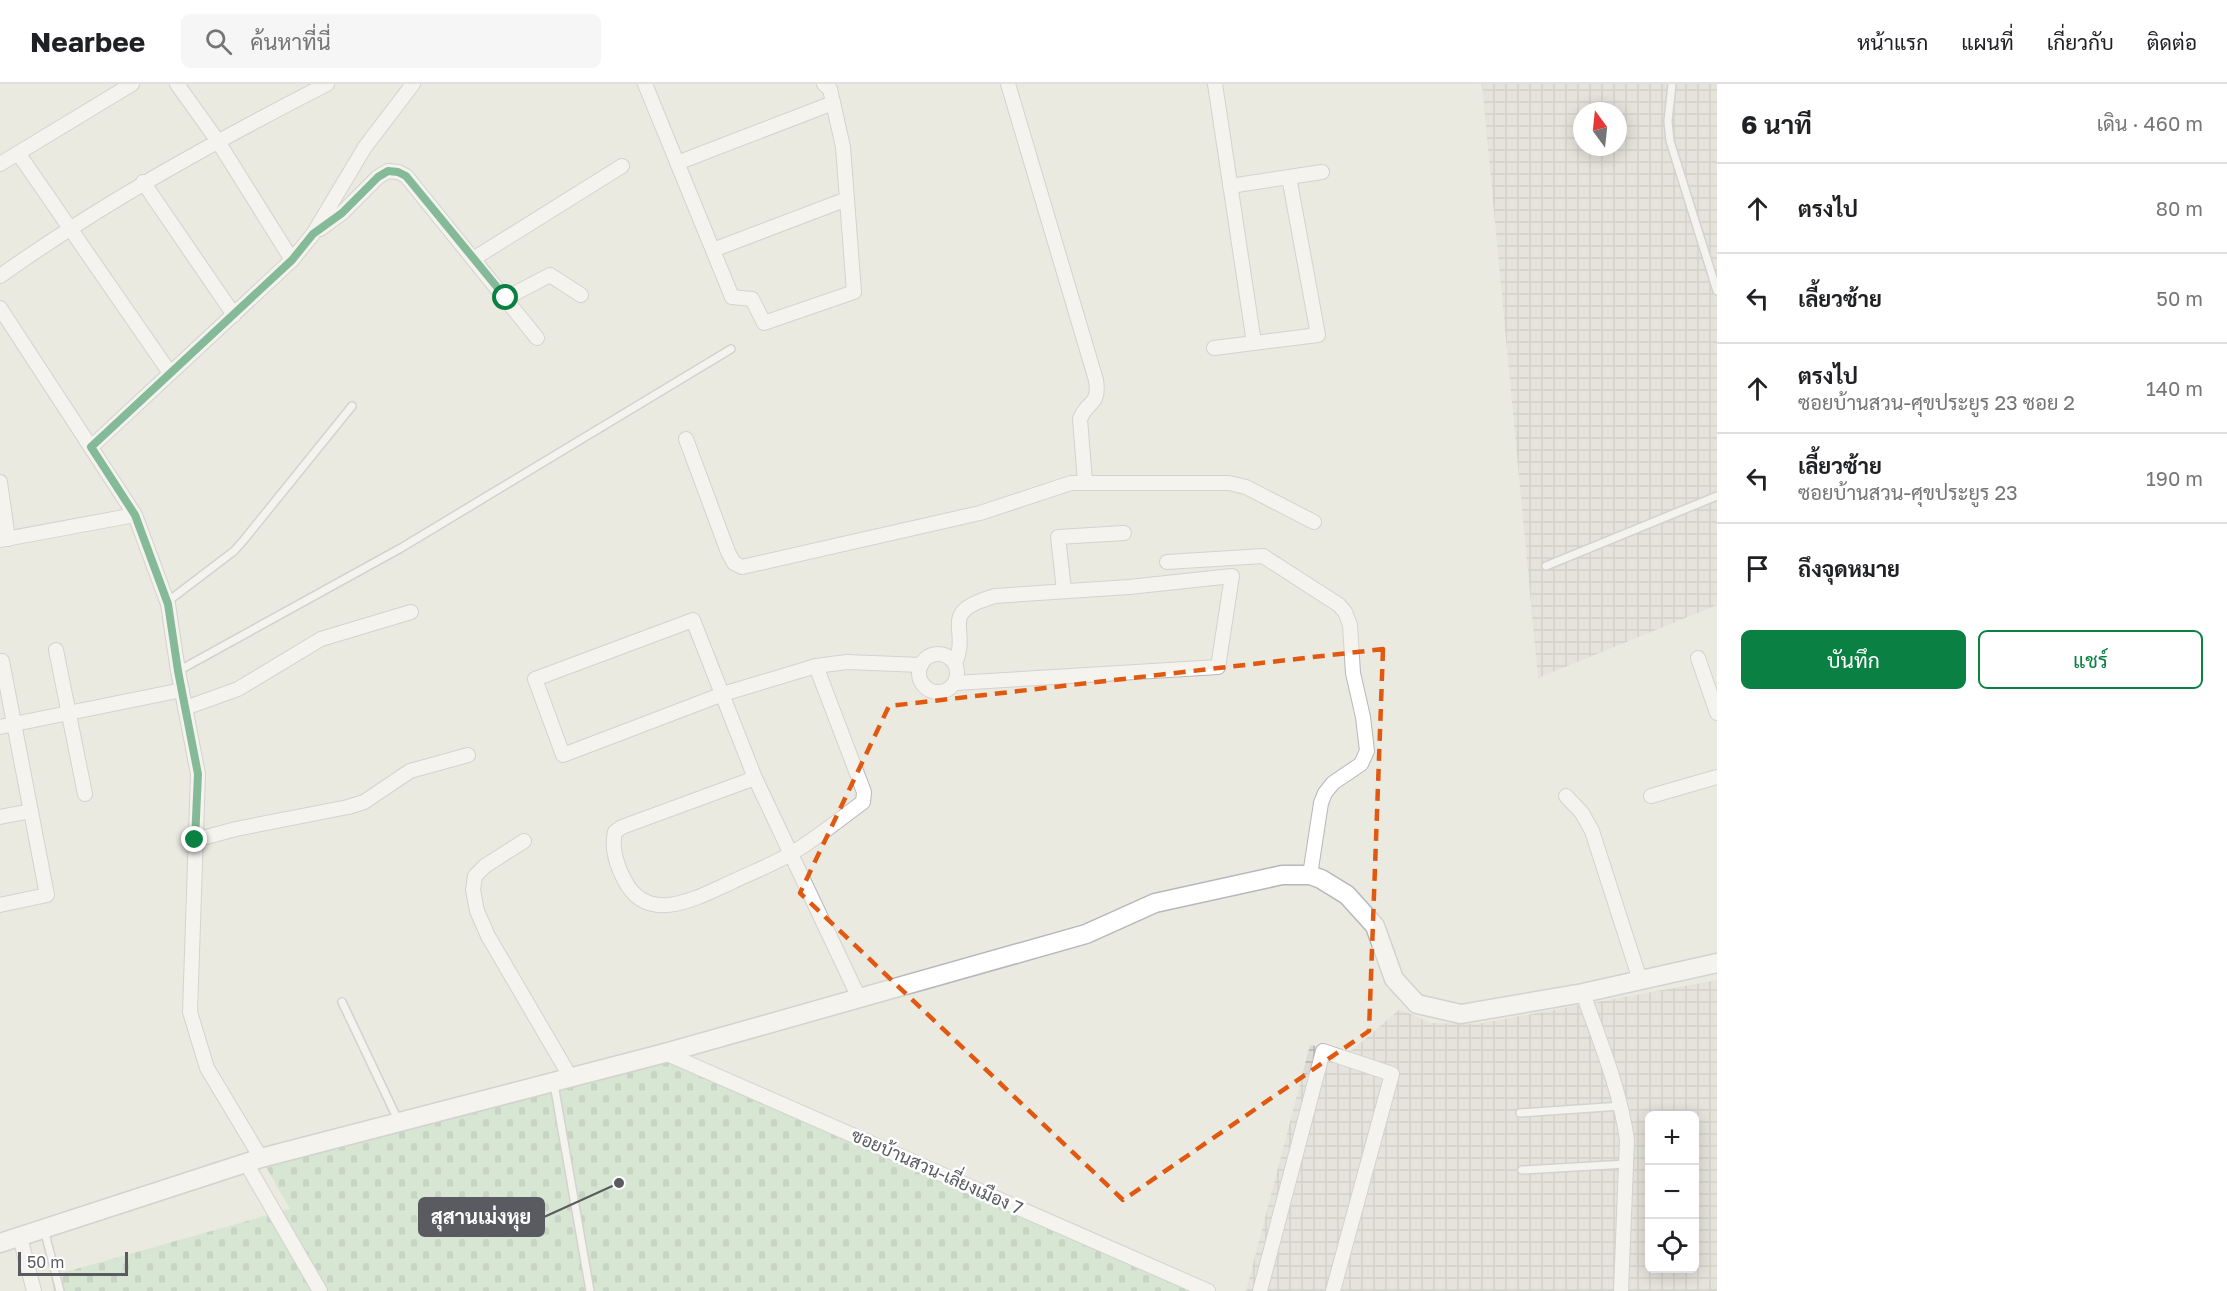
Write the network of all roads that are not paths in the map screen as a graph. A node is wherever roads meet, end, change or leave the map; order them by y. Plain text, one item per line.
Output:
1 (132, 84) edge
2 (177, 84) edge
3 (327, 84) edge
4 (413, 84) edge
5 (645, 84) edge
6 (824, 84) edge
7 (1008, 84) edge
8 (1215, 84) edge
9 (1672, 84) edge
10 (112, 88) edge
11 (833, 103) junction
12 (217, 140) junction
13 (18, 153) junction
14 (677, 163) junction
15 (0, 164) edge
16 (622, 166) dead end
17 (1322, 172) dead end
18 (1289, 177) junction
19 (143, 182) junction
20 (1230, 186) junction
21 (847, 199) junction
22 (71, 228) junction
23 (313, 234) junction
24 (713, 250) junction
25 (473, 259) junction
26 (292, 260) junction
27 (0, 276) edge
28 (1717, 291) edge
29 (581, 295) dead end
30 (506, 298) junction
31 (0, 308) edge
32 (234, 315) junction
33 (4, 326) edge
34 (537, 338) dead end
35 (1254, 343) junction
36 (1214, 348) dead end
37 (731, 349) dead end
38 (170, 374) junction
39 (352, 406) dead end
40 (686, 439) dead end
41 (91, 447) junction
42 (0, 482) edge
43 (1085, 482) junction
44 (1717, 496) edge
45 (135, 515) junction
46 (1314, 522) dead end
47 (1124, 533) dead end
48 (4, 540) edge
49 (1167, 562) dead end
50 (1546, 566) dead end
51 (1064, 590) junction
52 (167, 602) junction
53 (411, 612) dead end
54 (56, 650) dead end
55 (1698, 658) dead end
56 (2, 661) dead end
57 (955, 664) junction
58 (921, 665) junction
59 (816, 666) junction
60 (178, 671) junction
61 (955, 683) junction
62 (182, 690) junction
63 (723, 694) junction
64 (185, 708) junction
65 (68, 713) junction
66 (1717, 713) edge
67 (7, 725) edge
68 (468, 754) dead end
69 (1717, 777) edge
70 (755, 778) junction
71 (85, 794) dead end
72 (1566, 796) dead end
73 (1651, 796) dead end
74 (31, 810) junction
75 (0, 816) edge
76 (195, 840) junction
77 (524, 841) dead end
78 (792, 854) junction
79 (1310, 875) junction
80 (0, 905) edge
81 (1717, 963) edge
82 (1640, 980) junction
83 (1583, 993) junction
84 (859, 999) junction
85 (342, 1002) dead end
86 (665, 1053) junction
87 (563, 1080) junction
88 (1621, 1106) junction
89 (1520, 1113) dead end
90 (400, 1122) junction
91 (253, 1160) junction
92 (1626, 1164) junction
93 (1522, 1170) dead end
94 (44, 1229) junction
95 (20, 1237) junction
96 (0, 1243) edge
97 (31, 1290) edge
98 (60, 1291) edge
99 (320, 1291) edge
100 (590, 1291) edge
101 (1208, 1291) edge
102 (1260, 1291) edge
103 (1333, 1291) edge
104 (1621, 1291) edge

1 - 10 street
2 - 12 street
3 - 12 street
4 - 23 street
5 - 14 street
6 - 11 street
7 - 43 street
8 - 20 street
9 - 28 lane
10 - 13 street
11 - 14 street
11 - 21 street
12 - 19 street
12 - 26 street
13 - 15 street
13 - 22 street
14 - 24 street
16 - 25 street
17 - 18 street
18 - 20 street
18 - 35 street
19 - 22 street
19 - 32 street
20 - 35 street
21 - 24 street
21 - 24 street
22 - 27 street
22 - 38 street
23 - 25 street
23 - 26 street
25 - 30 street
26 - 32 street
29 - 30 street
30 - 34 street
31 - 33 street
32 - 38 street
33 - 41 street
35 - 36 street
37 - 60 lane
38 - 41 street
39 - 52 lane
40 - 43 street
41 - 45 street
42 - 48 street
43 - 46 street
44 - 50 lane
45 - 48 street
45 - 52 street
47 - 51 street
49 - 79 street
51 - 57 street
51 - 61 street
52 - 60 street
53 - 64 street
54 - 65 street
55 - 66 street
56 - 67 street
57 - 58 street
57 - 61 street
58 - 59 street
58 - 61 street
59 - 63 street
59 - 78 street
60 - 62 street
62 - 64 street
62 - 65 street
63 - 63 street
63 - 70 street
64 - 76 street
65 - 67 street
65 - 71 street
67 - 74 street
68 - 76 street
69 - 73 street
70 - 78 street
70 - 78 street
72 - 82 street
74 - 75 street
74 - 80 street
76 - 91 street
77 - 87 street
78 - 84 street
79 - 83 street
79 - 84 street
81 - 82 street
82 - 83 street
83 - 88 street
84 - 86 street
85 - 90 lane
86 - 87 street
86 - 101 street, ซอยบ้านสวน-เลี่ยงเมือง 7
87 - 90 street
87 - 100 lane
88 - 89 lane
88 - 92 street
90 - 91 street
91 - 94 street
91 - 99 street
92 - 93 lane
92 - 104 street
94 - 95 street
94 - 98 lane
95 - 96 street
95 - 97 street
102 - 103 street

